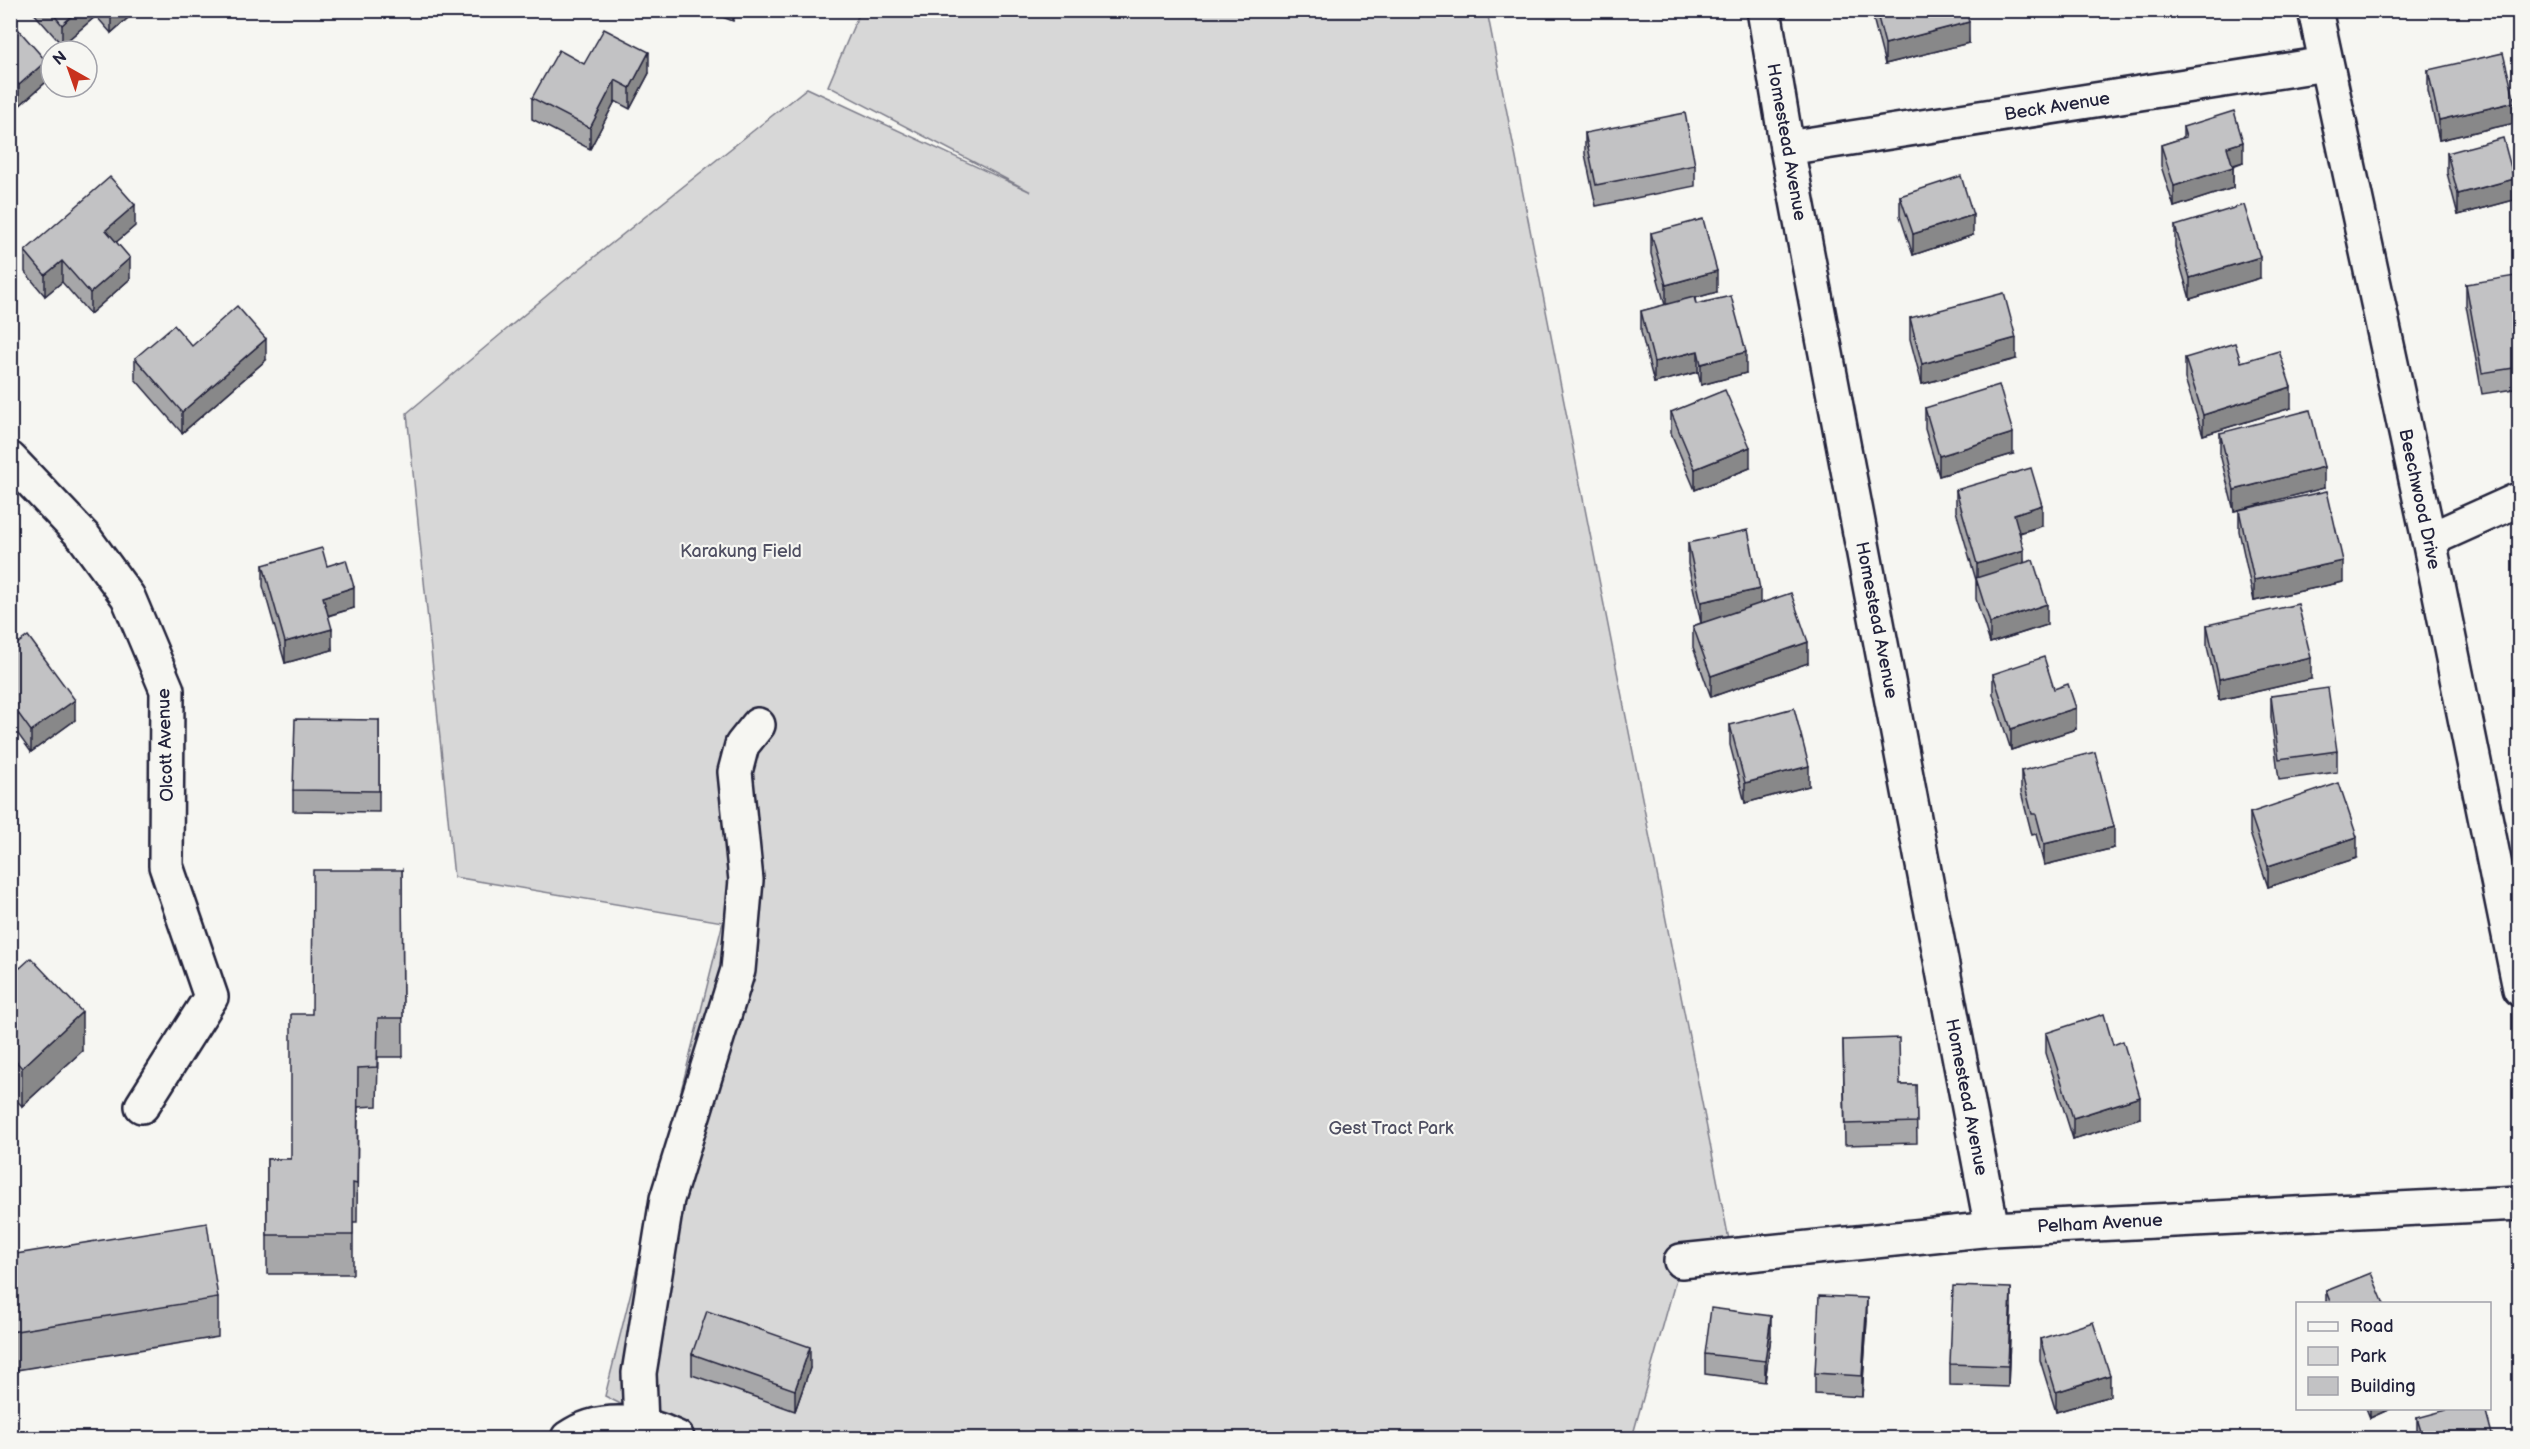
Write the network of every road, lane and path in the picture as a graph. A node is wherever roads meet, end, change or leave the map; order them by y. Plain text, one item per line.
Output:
1 (1764, 10) edge
2 (2315, 10) edge
3 (2326, 64) junction
4 (1787, 148) junction
5 (10, 459) edge
6 (2520, 499) edge
7 (2429, 540) junction
8 (758, 725) dead end
9 (2520, 989) edge
10 (142, 1106) dead end
11 (2520, 1203) edge
12 (1992, 1229) junction
13 (1681, 1261) dead end
14 (642, 1424) junction
15 (568, 1438) edge
16 (677, 1438) edge

1 - 4 street, Homestead Avenue
2 - 3 street, Beechwood Drive
3 - 4 street, Beck Avenue
3 - 7 street, Beechwood Drive
4 - 12 street, Homestead Avenue
5 - 10 street, Olcott Avenue
6 - 7 street
7 - 9 street, Beechwood Drive
8 - 14 street
11 - 12 street, Pelham Avenue
12 - 13 street, Pelham Avenue
14 - 15 street
14 - 16 street

